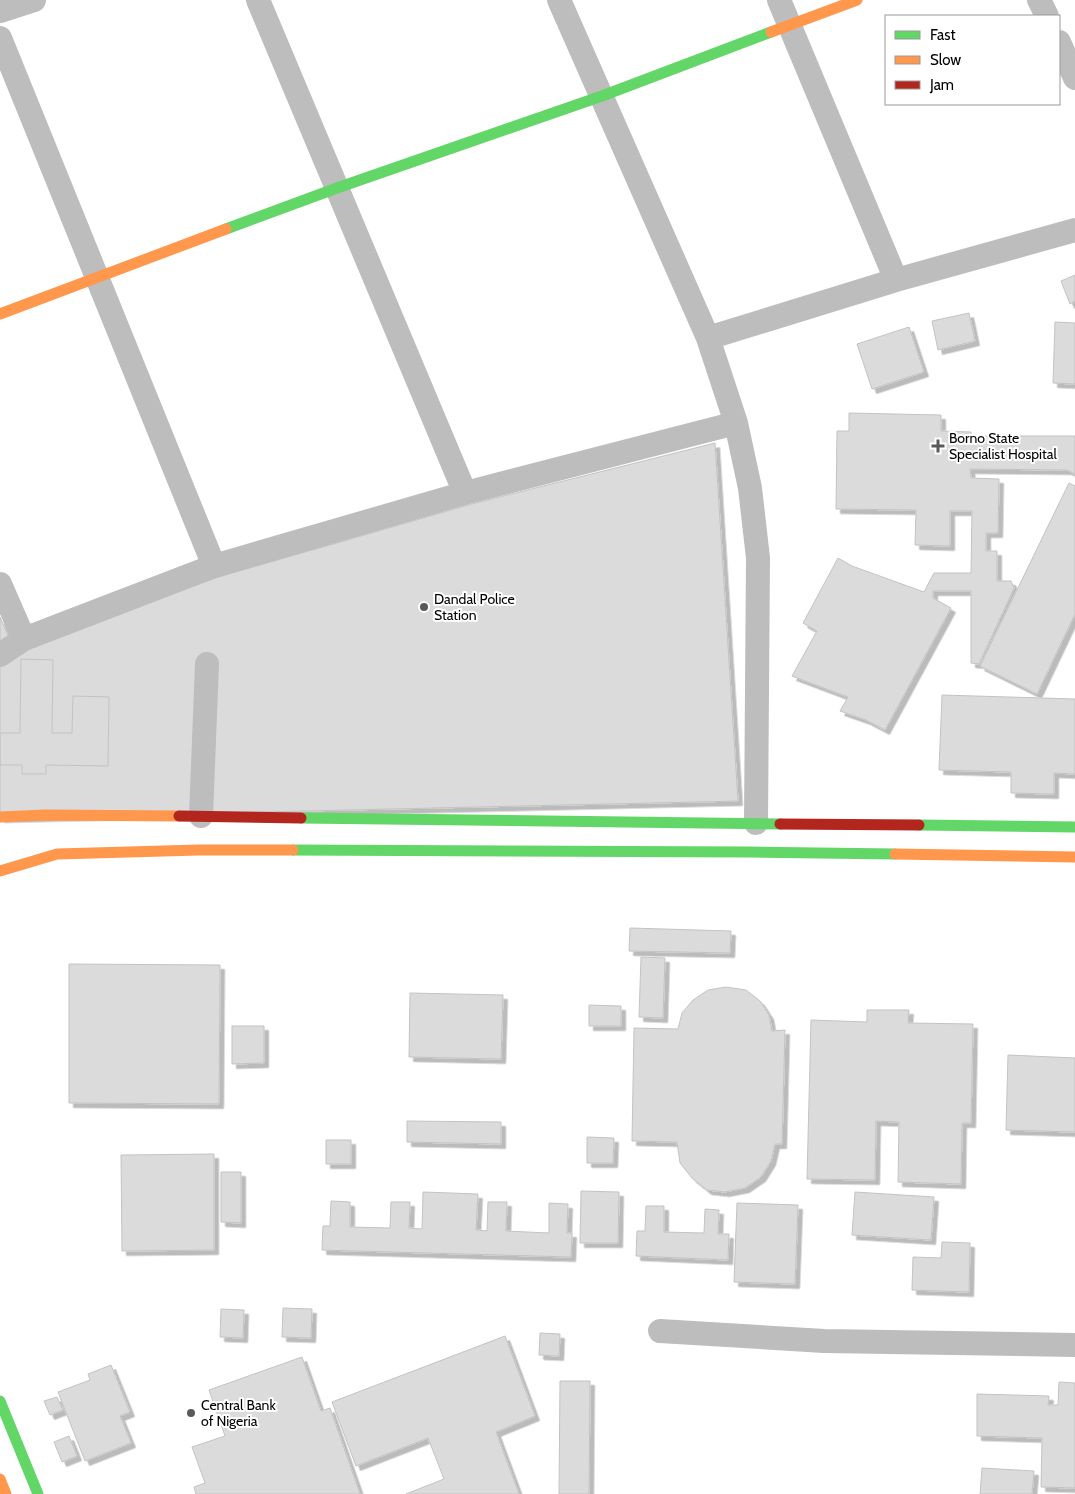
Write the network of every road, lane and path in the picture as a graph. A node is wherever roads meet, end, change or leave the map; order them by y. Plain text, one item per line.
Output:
1 (34, 0) edge
2 (258, 0) edge
3 (559, 0) edge
4 (779, 0) edge
5 (857, 0) edge
6 (1039, 0) edge
7 (0, 11) edge
8 (1046, 15) edge
9 (790, 25) junction
10 (0, 38) edge
11 (1060, 44) edge
12 (1075, 78) edge
13 (602, 96) junction
14 (337, 188) junction
15 (1075, 230) edge
16 (97, 278) junction
17 (896, 280) junction
18 (0, 314) edge
19 (708, 338) junction
20 (736, 423) junction
21 (465, 493) junction
22 (214, 566) junction
23 (0, 584) edge
24 (24, 638) junction
25 (0, 655) edge
26 (208, 664) dead end
27 (201, 816) junction
28 (0, 817) edge
29 (756, 823) junction
30 (1075, 827) edge
31 (1075, 856) edge
32 (0, 871) edge
33 (660, 1331) dead end
34 (1075, 1345) edge
35 (0, 1401) edge
36 (0, 1479) edge
37 (6, 1494) edge
38 (38, 1494) edge

1 - 7 street
2 - 14 street
3 - 13 street
4 - 9 street
5 - 9 main road
6 - 8 street
9 - 13 main road
9 - 17 street
10 - 16 street
11 - 12 street
13 - 14 main road
13 - 19 street
14 - 16 main road
14 - 21 street
15 - 17 street
16 - 18 main road
16 - 22 street
17 - 19 street
19 - 20 street
20 - 21 street
20 - 29 street
21 - 22 street
22 - 24 street
23 - 24 street
24 - 25 street
26 - 27 street
27 - 28 main road
27 - 29 main road
29 - 30 main road
31 - 32 main road
33 - 34 street
35 - 38 main road
36 - 37 main road

